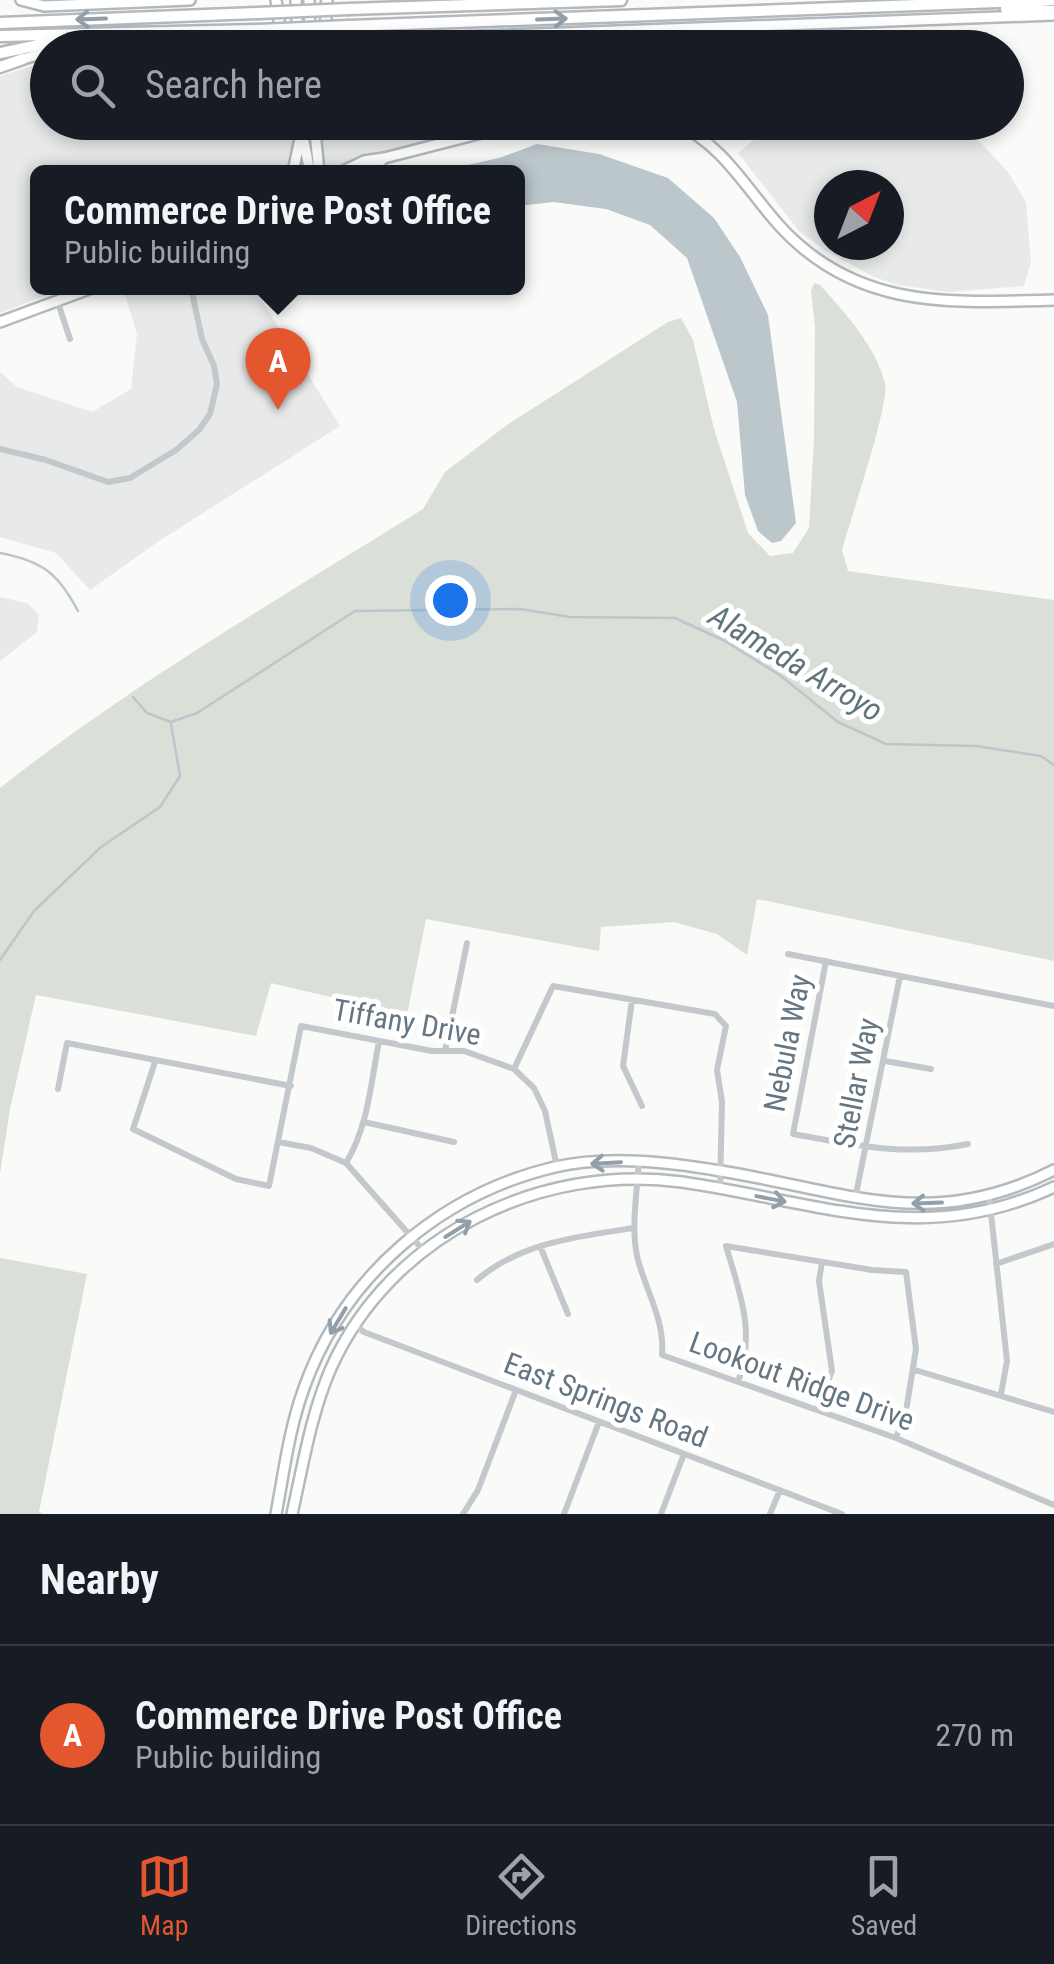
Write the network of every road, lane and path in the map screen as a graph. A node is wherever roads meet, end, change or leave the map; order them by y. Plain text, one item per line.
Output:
1 (21, 0) edge
2 (190, 0) edge
3 (276, 0) edge
4 (296, 0) edge
5 (309, 0) edge
6 (327, 0) edge
7 (621, 0) edge
8 (1052, 0) edge
9 (975, 5) junction
10 (1054, 13) edge
11 (0, 15) edge
12 (26, 22) junction
13 (0, 24) edge
14 (259, 30) edge
15 (279, 30) edge
16 (297, 30) edge
17 (310, 30) edge
18 (332, 30) edge
19 (707, 30) edge
20 (30, 35) edge
21 (0, 36) edge
22 (30, 47) edge
23 (0, 52) edge
24 (30, 57) edge
25 (23, 59) joint
26 (0, 66) edge
27 (298, 140) edge
28 (303, 140) edge
29 (316, 140) edge
30 (454, 140) edge
31 (704, 140) edge
32 (384, 158) junction
33 (294, 165) edge
34 (308, 165) edge
35 (318, 165) edge
36 (354, 165) edge
37 (374, 165) edge
38 (72, 295) edge
39 (193, 295) edge
40 (57, 300) junction
41 (1054, 300) edge
42 (0, 322) edge
43 (70, 339) dead end
44 (0, 449) edge
45 (466, 943) dead end
46 (788, 954) dead end
47 (826, 961) junction
48 (900, 976) junction
49 (632, 1000) junction
50 (1054, 1006) edge
51 (379, 1041) junction
52 (445, 1050) junction
53 (885, 1061) junction
54 (155, 1062) junction
55 (514, 1069) junction
56 (931, 1069) dead end
57 (290, 1086) junction
58 (58, 1089) dead end
59 (642, 1106) dead end
60 (364, 1122) junction
61 (278, 1142) junction
62 (454, 1142) dead end
63 (968, 1144) dead end
64 (866, 1147) junction
65 (639, 1161) junction
66 (346, 1164) junction
67 (557, 1166) junction
68 (1054, 1170) edge
69 (722, 1171) junction
70 (638, 1178) junction
71 (1054, 1188) edge
72 (720, 1190) junction
73 (990, 1195) junction
74 (855, 1199) junction
75 (991, 1208) junction
76 (634, 1228) junction
77 (410, 1236) junction
78 (1054, 1244) edge
79 (540, 1246) junction
80 (424, 1250) junction
81 (822, 1262) junction
82 (996, 1264) junction
83 (477, 1280) dead end
84 (568, 1314) dead end
85 (356, 1326) junction
86 (915, 1370) junction
87 (738, 1382) junction
88 (516, 1390) junction
89 (1000, 1394) junction
90 (817, 1410) junction
91 (1054, 1412) edge
92 (600, 1422) junction
93 (896, 1438) junction
94 (684, 1454) junction
95 (284, 1474) junction
96 (300, 1477) junction
97 (780, 1490) junction
98 (1054, 1504) edge
99 (276, 1514) edge
100 (292, 1514) edge
101 (463, 1514) edge
102 (564, 1514) edge
103 (661, 1514) edge
104 (770, 1514) edge
105 (842, 1514) edge

1 - 2 main road
3 - 15 main road
4 - 16 main road
5 - 17 main road
6 - 18 main road
7 -> 12 highway, bridge
8 - 9 highway
9 - 10 highway
14 -> 9 highway, bridge
10 - 19 main road
11 - 12 highway
12 - 13 highway
20 - 21 highway
22 - 23 highway
24 - 25 main road
25 - 26 highway
27 - 33 main road
28 - 34 main road
29 - 35 main road
30 - 32 main road
31 - 41 main road
32 - 36 main road
32 - 37 main road
38 - 40 main road
39 - 44 street
40 - 42 main road
40 - 43 street
45 - 52 street
46 - 47 street
47 - 48 street
47 - 64 street, Nebula Way
48 - 50 street
48 - 53 street, Stellar Way
49 - 55 street
49 - 59 street
49 - 69 street
51 - 52 street, Tiffany Drive
51 - 57 street, Tiffany Drive
51 - 60 street
52 - 55 street, Tiffany Drive
53 - 56 street
53 - 64 street, Stellar Way
54 - 57 street
54 - 58 street
54 - 61 street
55 - 67 street, Tiffany Drive
57 - 61 street
60 - 62 street
60 - 66 street
61 - 66 street
63 - 64 street
64 - 74 street, Stellar Way
65 -> 67 main road
65 - 69 main road
65 - 70 street, Lookout Ridge Drive
66 - 77 street
67 - 77 main road
68 - 73 main road
69 - 72 street
69 - 74 main road
70 - 72 main road
70 - 76 street, Lookout Ridge Drive
80 -> 70 main road
71 - 75 main road
72 -> 75 main road
73 -> 74 main road
73 - 75 street
75 - 82 street
76 - 79 street
76 - 87 street, Lookout Ridge Drive
77 - 80 street
77 -> 95 main road
78 - 82 street
79 - 83 street
79 - 84 street
80 - 85 main road
81 - 86 street
81 - 87 street
81 - 90 street
82 - 89 street
85 - 88 street, East Springs Road
85 - 96 main road
86 - 89 street
86 - 93 street
87 - 90 street, Lookout Ridge Drive
88 - 92 street, East Springs Road
88 - 101 street
89 - 91 street
90 - 93 street, Lookout Ridge Drive
92 - 94 street, East Springs Road
92 - 102 street
93 - 98 street, Lookout Ridge Drive
94 - 97 street, East Springs Road
94 - 103 street
95 - 96 main road
95 - 99 main road
96 - 100 main road
97 - 104 street
97 - 105 street, East Springs Road

